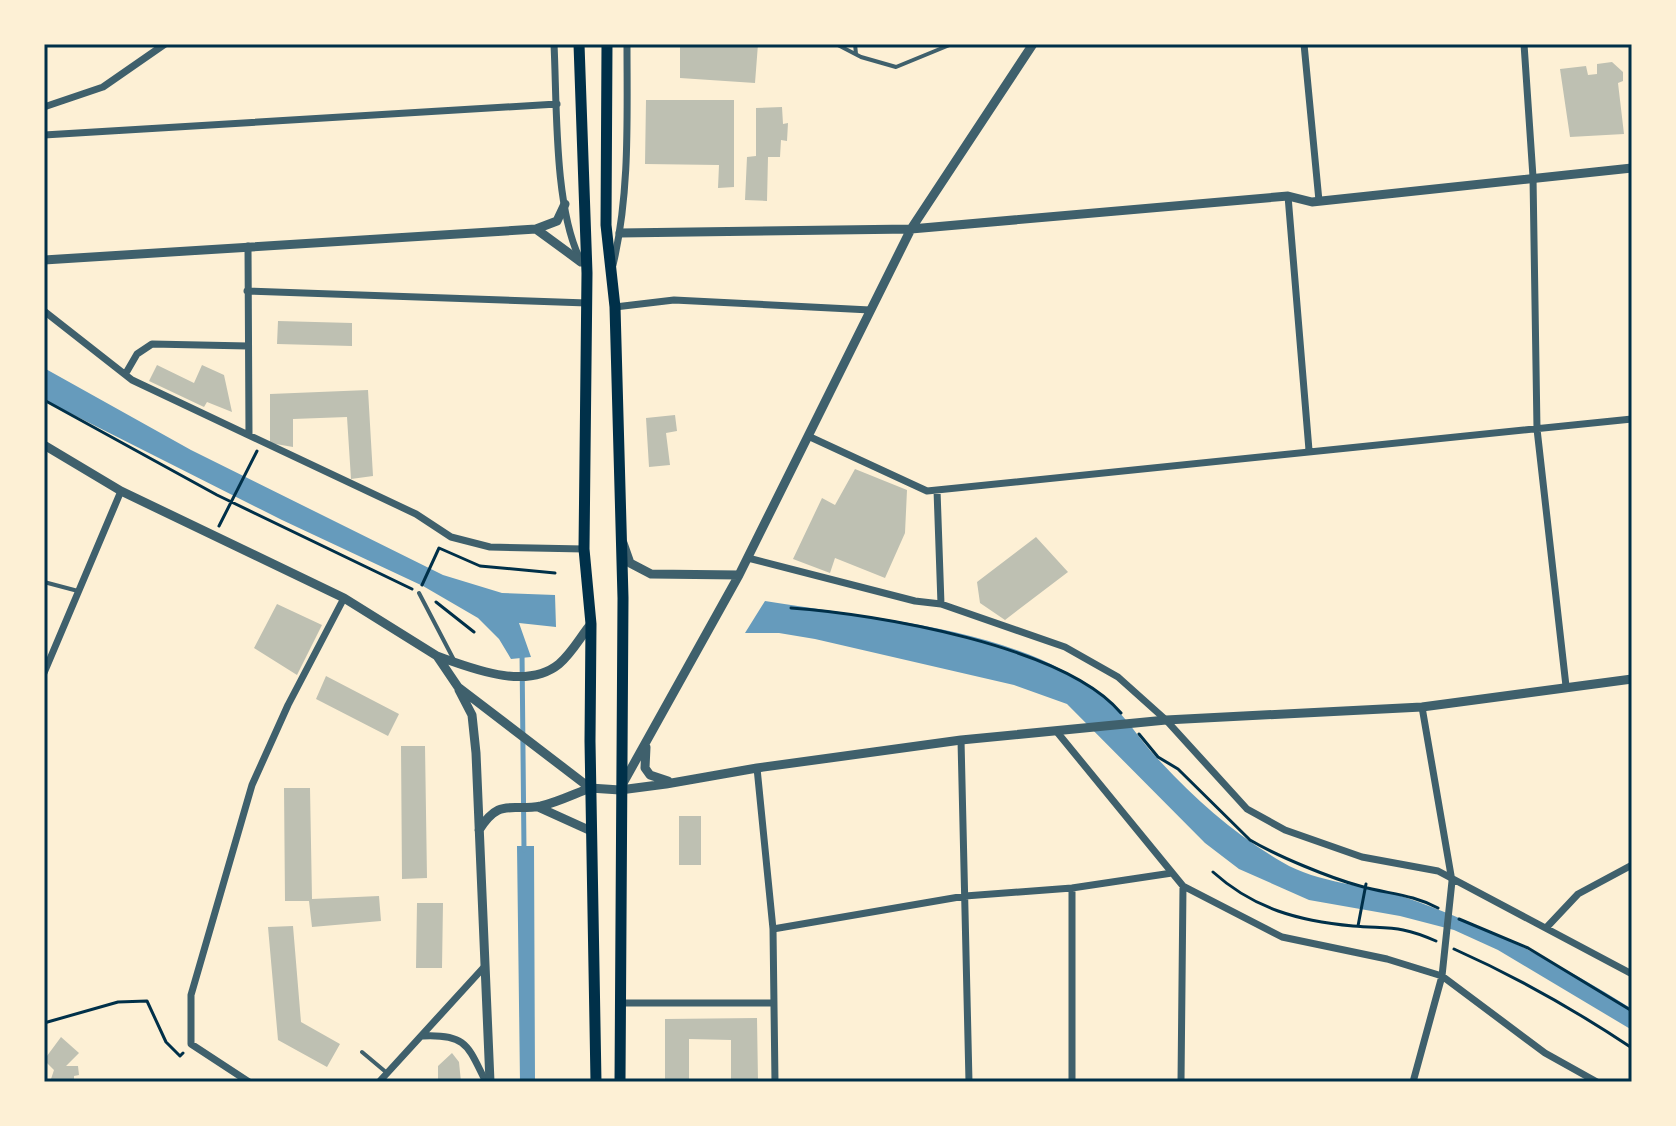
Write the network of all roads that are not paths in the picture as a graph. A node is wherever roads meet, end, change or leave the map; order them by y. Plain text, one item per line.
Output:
1 (165, 44) edge
2 (554, 44) edge
3 (579, 44) edge
4 (607, 44) edge
5 (627, 44) edge
6 (836, 44) edge
7 (855, 44) edge
8 (952, 44) edge
9 (1033, 44) edge
10 (1304, 44) edge
11 (1524, 44) edge
12 (856, 54) junction
13 (557, 104) junction
14 (44, 107) edge
15 (44, 135) edge
16 (1632, 168) edge
17 (1533, 177) junction
18 (1288, 196) junction
19 (1319, 201) junction
20 (565, 204) junction
21 (536, 229) junction
22 (911, 229) junction
23 (620, 233) junction
24 (248, 246) junction
25 (44, 260) edge
26 (584, 268) junction
27 (613, 268) junction
28 (247, 291) junction
29 (587, 303) junction
30 (615, 307) junction
31 (870, 310) junction
32 (44, 311) edge
33 (248, 346) junction
34 (126, 373) junction
35 (1632, 419) edge
36 (1537, 429) junction
37 (249, 434) junction
38 (808, 436) junction
39 (44, 445) edge
40 (1309, 450) junction
41 (937, 490) junction
42 (121, 491) junction
43 (621, 537) junction
44 (584, 549) junction
45 (748, 558) junction
46 (739, 575) junction
47 (44, 582) edge
48 (78, 591) junction
49 (419, 593) road end
50 (344, 598) junction
51 (941, 604) junction
52 (591, 624) junction
53 (437, 656) junction
54 (455, 663) junction
55 (44, 673) edge
56 (1632, 679) edge
57 (1566, 686) junction
58 (458, 687) junction
59 (1422, 707) junction
60 (1166, 720) junction
61 (652, 731) junction
62 (1061, 732) junction
63 (961, 740) junction
64 (757, 768) junction
65 (675, 782) junction
66 (590, 788) junction
67 (620, 790) junction
68 (538, 807) junction
69 (479, 830) junction
70 (591, 831) junction
71 (1632, 865) edge
72 (1172, 873) junction
73 (1452, 881) junction
74 (1183, 886) junction
75 (1072, 888) junction
76 (965, 896) junction
77 (1546, 928) junction
78 (773, 929) junction
79 (485, 966) junction
80 (1632, 974) edge
81 (1442, 976) junction
82 (620, 1003) junction
83 (772, 1003) junction
84 (423, 1036) junction
85 (362, 1052) dead end
86 (389, 1075) junction
87 (249, 1082) edge
88 (379, 1082) edge
89 (488, 1082) edge
90 (596, 1082) edge
91 (620, 1082) edge
92 (775, 1082) edge
93 (969, 1082) edge
94 (1072, 1082) edge
95 (1181, 1082) edge
96 (1413, 1082) edge
97 (1597, 1082) edge

1 - 14 street
2 - 13 street
3 - 26 main road
4 - 27 main road
5 - 23 street
6 - 12 lane
7 - 12 lane
8 - 12 lane
9 - 22 street
10 - 19 street
11 - 17 street
13 - 15 street
13 - 20 street
16 - 17 street
17 - 19 street
17 - 36 street
18 - 19 street
18 - 22 street
18 - 40 street
20 - 21 street
20 - 26 street
21 - 24 street
21 - 26 street
22 - 23 street
22 - 31 street
23 - 27 street
24 - 25 street
24 - 28 street
26 - 29 main road
27 - 30 main road
28 - 29 street
28 - 33 street
29 - 44 main road
30 - 31 street
30 - 43 main road
31 - 38 street
32 - 34 street
33 - 34 street
33 - 37 street
34 - 37 street
35 - 36 street
36 - 40 street
36 - 57 street
37 - 44 street
38 - 41 street
38 - 45 street
39 - 42 street
40 - 41 street
41 - 51 street
42 - 48 street
42 - 50 street
43 - 46 street
43 - 67 main road
44 - 52 main road
45 - 46 street
45 - 51 street
46 - 61 street
47 - 48 lane
48 - 55 street
49 - 54 lane
50 - 53 street
50 - 87 street
51 - 60 street
52 - 54 street
52 - 66 main road
53 - 54 street
53 - 58 street
56 - 57 street
57 - 59 street
58 - 66 street
58 - 69 street
59 - 60 street
59 - 73 street
60 - 62 street
60 - 73 street
61 - 65 street
61 - 67 street
62 - 63 street
62 - 72 street
63 - 64 street
63 - 76 street
64 - 65 street
64 - 78 street
65 - 67 street
66 - 67 street
66 - 68 street
66 - 70 main road
67 - 82 main road
68 - 69 street
68 - 70 street
69 - 79 street
70 - 90 main road
71 - 77 street
72 - 74 street
72 - 75 street
73 - 77 street
73 - 81 street
74 - 81 street
74 - 95 street
75 - 76 street
75 - 94 street
76 - 78 street
76 - 93 street
77 - 80 street
78 - 83 street
79 - 84 street
79 - 89 street
81 - 96 street
81 - 97 street
82 - 83 street
82 - 91 main road
83 - 92 street
84 - 86 street
84 - 89 street
85 - 86 lane
86 - 88 street

